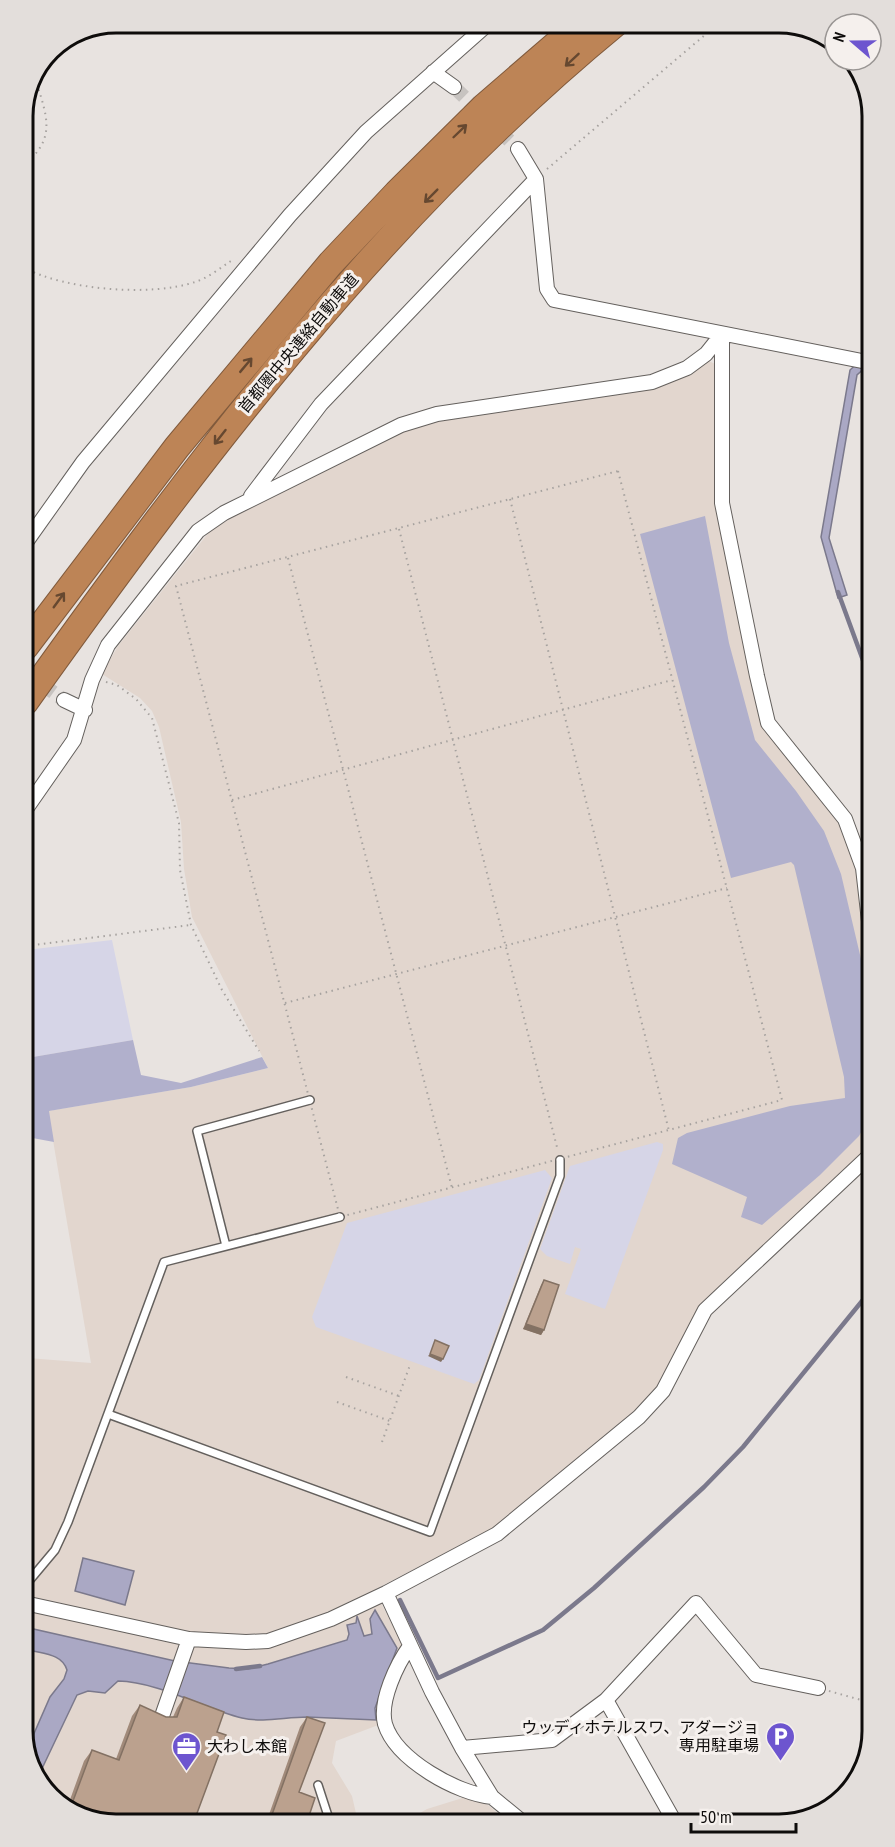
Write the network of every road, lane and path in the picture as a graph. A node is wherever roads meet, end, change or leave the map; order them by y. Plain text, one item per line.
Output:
1 (478, 33) edge
2 (569, 33) edge
3 (605, 33) edge
4 (707, 33) edge
5 (434, 72) junction
6 (454, 87) tunnel mouth
7 (38, 89) edge
8 (518, 149) tunnel mouth
9 (33, 158) edge
10 (536, 179) junction
11 (234, 260) dead end
12 (33, 273) edge
13 (722, 334) junction
14 (862, 361) edge
15 (248, 499) junction
16 (510, 499) junction
17 (398, 528) junction
18 (33, 532) edge
19 (287, 557) junction
20 (33, 636) edge
21 (92, 680) junction
22 (672, 680) junction
23 (33, 691) edge
24 (64, 700) tunnel mouth
25 (562, 709) junction
26 (85, 710) junction
27 (453, 739) junction
28 (342, 768) junction
29 (33, 800) edge
30 (232, 800) junction
31 (862, 865) edge
32 (727, 888) junction
33 (615, 917) junction
34 (191, 925) junction
35 (506, 944) junction
36 (33, 945) edge
37 (396, 975) junction
38 (259, 1051) dead end
39 (310, 1100) dead end
40 (669, 1131) junction
41 (560, 1160) junction
42 (862, 1163) edge
43 (452, 1188) junction
44 (340, 1217) joint
45 (226, 1246) junction
46 (410, 1365) dead end
47 (346, 1377) dead end
48 (399, 1396) junction
49 (337, 1402) dead end
50 (108, 1414) junction
51 (390, 1421) junction
52 (382, 1442) dead end
53 (33, 1576) edge
54 (386, 1593) junction
55 (33, 1605) edge
56 (187, 1646) junction
57 (410, 1646) junction
58 (818, 1688) joint
59 (606, 1700) junction
60 (862, 1700) edge
61 (161, 1719) edge
62 (462, 1748) junction
63 (318, 1785) dead end
64 (492, 1797) junction
65 (327, 1814) edge
66 (512, 1814) edge
67 (670, 1814) edge

1 - 5 street
20 -> 2 highway, 首都圏中央連絡自動車道
3 -> 23 highway, 首都圏中央連絡自動車道
4 - 10 path
5 - 6 street
5 - 18 street
7 - 9 path
8 - 10 street
10 - 13 street
10 - 15 street
11 - 12 path
13 - 14 street
13 - 15 street
13 - 31 street
15 - 21 street
16 - 17 path
16 - 22 path
16 - 25 path
17 - 19 path
17 - 27 path
19 - 28 path
19 - 30 path
21 - 26 street
21 - 34 path
22 - 25 path
22 - 32 path
24 - 26 street
25 - 27 path
25 - 33 path
26 - 29 street
27 - 28 path
27 - 35 path
28 - 30 path
28 - 37 path
30 - 37 path
32 - 33 path
32 - 40 path
33 - 35 path
33 - 40 path
34 - 36 path
34 - 38 path
35 - 37 path
35 - 41 path
37 - 43 path
39 - 45 lane
40 - 41 path
41 - 43 path
41 - 50 lane
42 - 54 street
43 - 44 path
44 - 45 lane
45 - 50 lane
46 - 48 path
47 - 48 path
48 - 51 path
49 - 51 path
50 - 53 lane
51 - 52 path
54 - 56 street
54 - 57 street
55 - 56 street
56 - 61 street
57 - 62 street
57 - 64 street
58 - 59 street
58 - 60 path
59 - 62 street
59 - 67 street
62 - 64 street
63 - 65 lane
64 - 66 street

